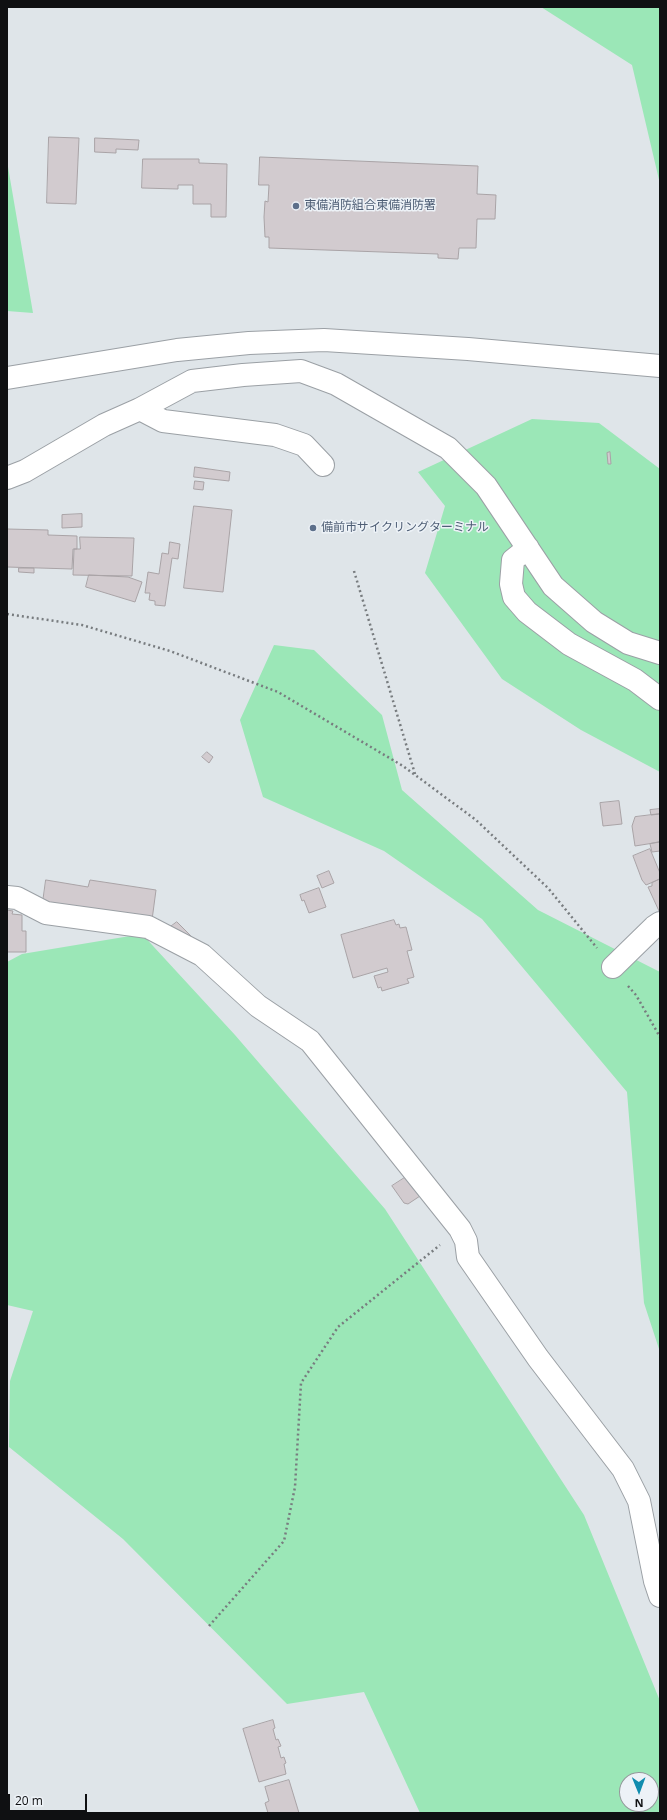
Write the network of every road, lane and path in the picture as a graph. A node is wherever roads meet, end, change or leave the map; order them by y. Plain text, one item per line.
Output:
1 (660, 366) edge
2 (7, 378) edge
3 (140, 409) junction
4 (323, 465) dead end
5 (7, 478) edge
6 (528, 548) junction
7 (354, 571) dead end
8 (7, 614) edge
9 (660, 653) edge
10 (660, 699) edge
11 (415, 774) junction
12 (7, 897) edge
13 (660, 923) edge
14 (613, 967) junction
15 (660, 1037) edge
16 (446, 1240) dead end
17 (660, 1596) edge
18 (209, 1626) dead end

1 - 2 street
3 - 4 street
3 - 5 street
3 - 6 street
6 - 9 street
6 - 10 street
7 - 11 path
8 - 11 path
11 - 14 path
12 - 17 street
13 - 14 street
14 - 15 path
16 - 18 path

